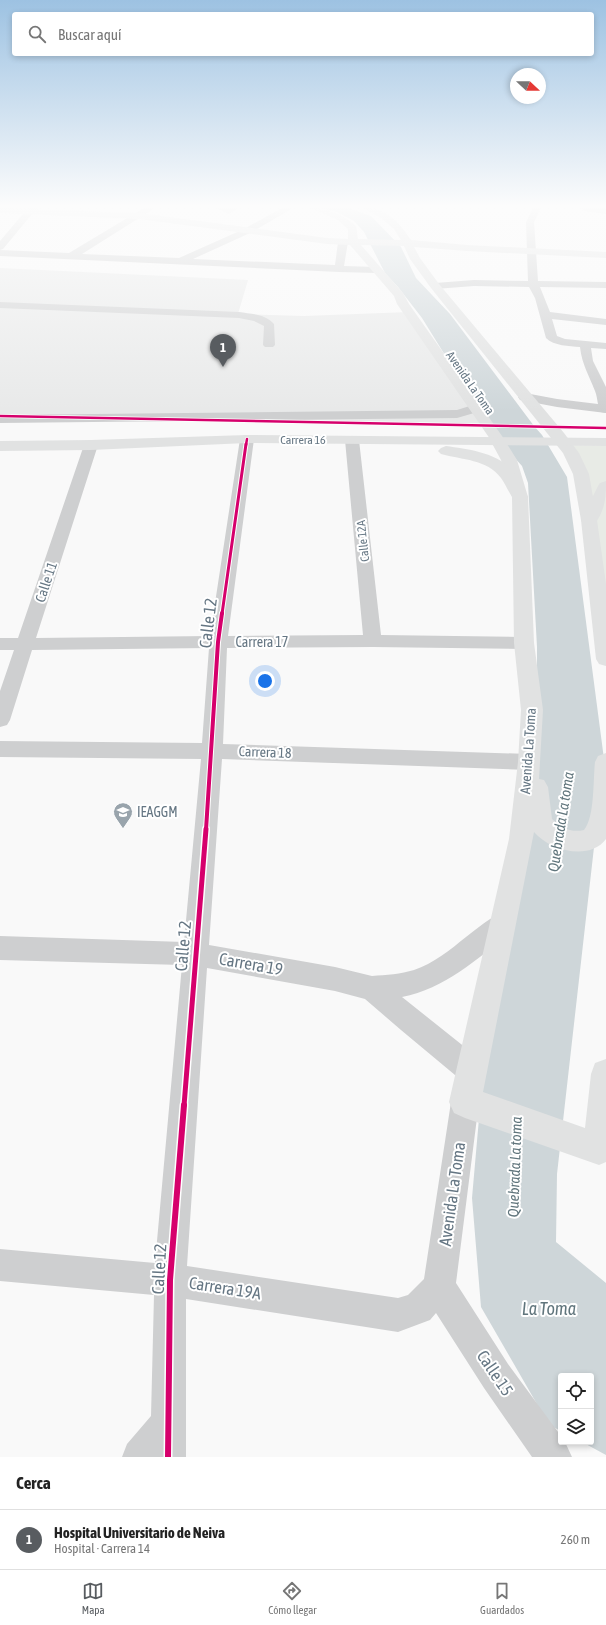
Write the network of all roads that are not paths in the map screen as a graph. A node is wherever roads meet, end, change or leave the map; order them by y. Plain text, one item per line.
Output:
1 (381, 276) edge
2 (428, 276) edge
3 (532, 276) edge
4 (403, 280) dead end
5 (417, 280) dead end
6 (533, 284) junction
7 (606, 285) edge
8 (435, 286) junction
9 (399, 296) junction
10 (0, 305) edge
11 (545, 315) junction
12 (606, 322) edge
13 (585, 344) junction
14 (269, 345) dead end
15 (606, 346) edge
16 (604, 389) edge
17 (525, 397) junction
18 (476, 408) junction
19 (606, 409) edge
20 (0, 419) edge
21 (606, 432) edge
22 (0, 436) edge
23 (247, 439) junction
24 (354, 440) junction
25 (606, 442) edge
26 (91, 445) junction
27 (0, 446) edge
28 (606, 486) edge
29 (520, 497) junction
30 (589, 520) junction
31 (374, 641) junction
32 (218, 642) junction
33 (0, 644) edge
34 (25, 644) junction
35 (524, 644) junction
36 (606, 659) edge
37 (532, 710) junction
38 (0, 720) edge
39 (0, 749) edge
40 (212, 751) junction
41 (529, 762) junction
42 (606, 762) edge
43 (504, 923) junction
44 (0, 948) edge
45 (195, 954) junction
46 (372, 988) junction
47 (471, 1070) junction
48 (606, 1074) edge
49 (471, 1104) junction
50 (592, 1147) edge
51 (0, 1265) edge
52 (170, 1280) junction
53 (439, 1287) junction
54 (168, 1440) edge
55 (140, 1457) edge
56 (554, 1457) edge

1 - 9 main road, Avenida La Toma
2 - 8 main road
3 - 6 street
4 - 9 main road
5 - 8 main road
6 - 7 street
6 - 8 street
6 - 11 street
8 - 17 main road
9 - 18 main road, Avenida La Toma
10 - 14 street
11 - 12 street
11 - 13 street
13 - 15 street
13 - 16 street
16 - 19 street
17 - 19 street
17 - 30 main road
18 - 20 street
18 - 29 main road, Avenida La Toma
21 - 22 main road, Carrera 16
23 - 24 main road, Carrera 16
23 - 26 main road, Carrera 16
23 - 32 street, Calle 12
24 - 25 main road, Carrera 16
24 - 29 main road
24 - 31 street, Calle 12A
26 - 27 main road, Carrera 16
26 - 34 street, Calle 11
28 - 30 main road
29 - 35 main road, Avenida La Toma
30 - 36 main road
31 - 32 street, Carrera 17
31 - 35 street, Carrera 17
32 - 34 street, Carrera 17
32 - 40 street, Calle 12
33 - 34 street, Carrera 17
34 - 38 street, Calle 11
35 - 37 main road, Avenida La Toma
37 - 41 main road, Avenida La Toma
37 - 42 main road
39 - 40 street, Carrera 18
40 - 41 street, Carrera 18
40 - 45 street, Calle 12
41 - 43 main road, Avenida La Toma
43 - 46 street
43 - 47 main road, Avenida La Toma
44 - 45 street, Carrera 19
45 - 46 street, Carrera 19
45 - 52 street, Calle 12
46 - 47 street, Carrera 19
47 - 49 main road, Avenida La Toma
48 - 50 main road
49 - 50 main road
49 - 53 street, Avenida La Toma
51 - 52 street, Carrera 19A
52 - 53 street, Carrera 19A
52 - 54 street, Calle 12
53 - 56 street, Calle 15
54 - 55 street

